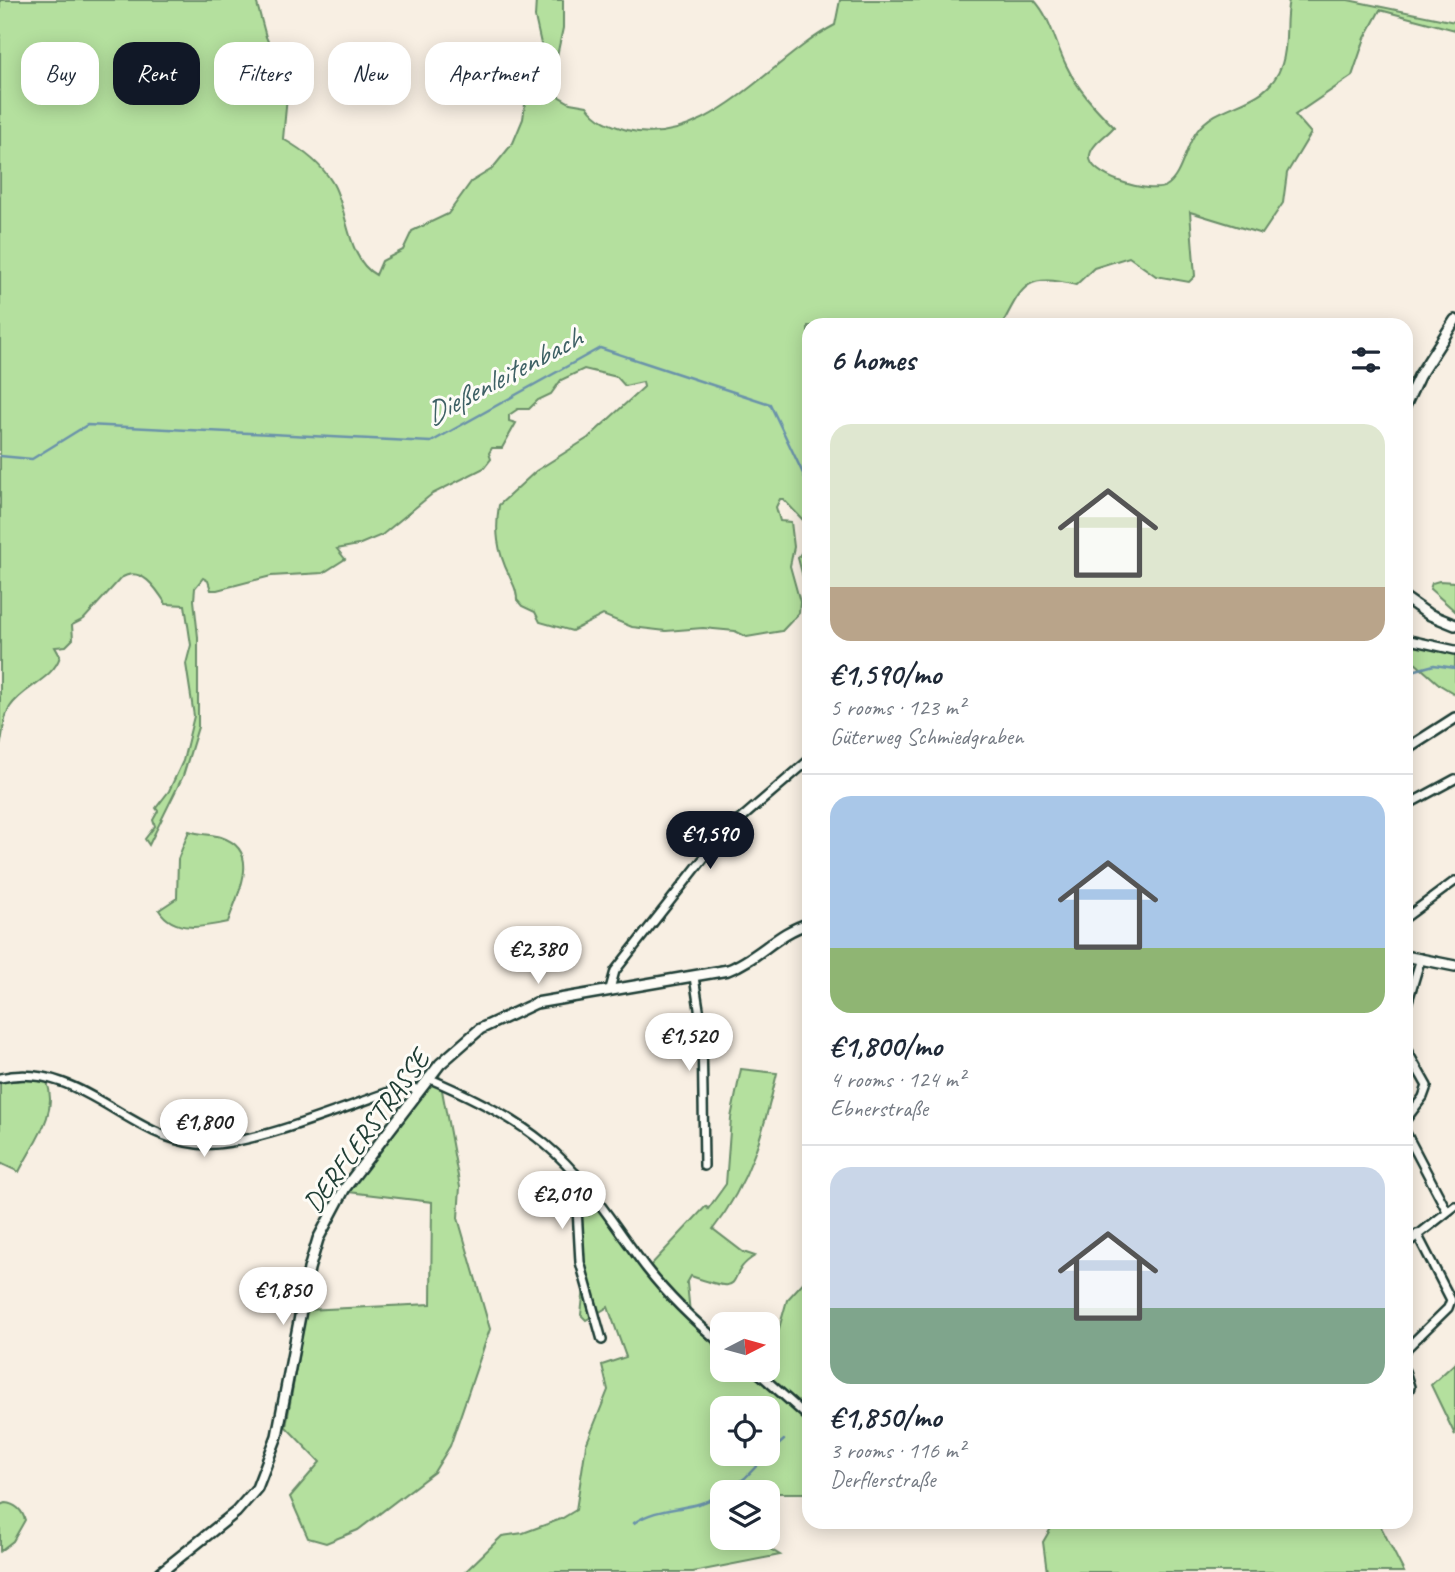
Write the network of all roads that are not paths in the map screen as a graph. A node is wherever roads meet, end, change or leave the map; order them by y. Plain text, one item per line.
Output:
1 (1455, 320) edge
2 (1413, 389) edge
3 (1413, 603) edge
4 (1455, 625) edge
5 (1413, 641) edge
6 (1455, 650) edge
7 (1455, 718) edge
8 (1413, 745) edge
9 (802, 766) edge
10 (1455, 779) edge
11 (1413, 802) edge
12 (1455, 881) edge
13 (1413, 912) edge
14 (802, 927) edge
15 (1413, 957) edge
16 (1421, 958) junction
17 (1455, 965) edge
18 (694, 977) junction
19 (1413, 984) edge
20 (610, 989) junction
21 (1413, 1061) edge
22 (0, 1078) edge
23 (428, 1078) junction
24 (420, 1089) junction
25 (1413, 1110) edge
26 (1413, 1146) edge
27 (704, 1166) dead end
28 (575, 1173) junction
29 (1455, 1206) edge
30 (1447, 1211) junction
31 (1418, 1234) junction
32 (1413, 1238) edge
33 (710, 1335) edge
34 (602, 1340) dead end
35 (1413, 1342) edge
36 (769, 1382) edge
37 (802, 1412) edge
38 (161, 1572) edge

1 - 2 street
3 - 4 street
5 - 6 street
7 - 8 street
9 - 20 street
10 - 11 street
12 - 13 street
14 - 18 street, DERFLERSTRASSE
15 - 16 street
16 - 17 street
16 - 19 street
18 - 20 street, DERFLERSTRASSE
18 - 27 street
20 - 23 street, DERFLERSTRASSE
21 - 25 street
22 - 24 street
23 - 24 street, DERFLERSTRASSE
23 - 28 street
24 - 38 street, DERFLERSTRASSE
26 - 30 street
28 - 33 street
28 - 34 street
29 - 30 street
30 - 31 street
31 - 32 street
31 - 35 street
36 - 37 street

